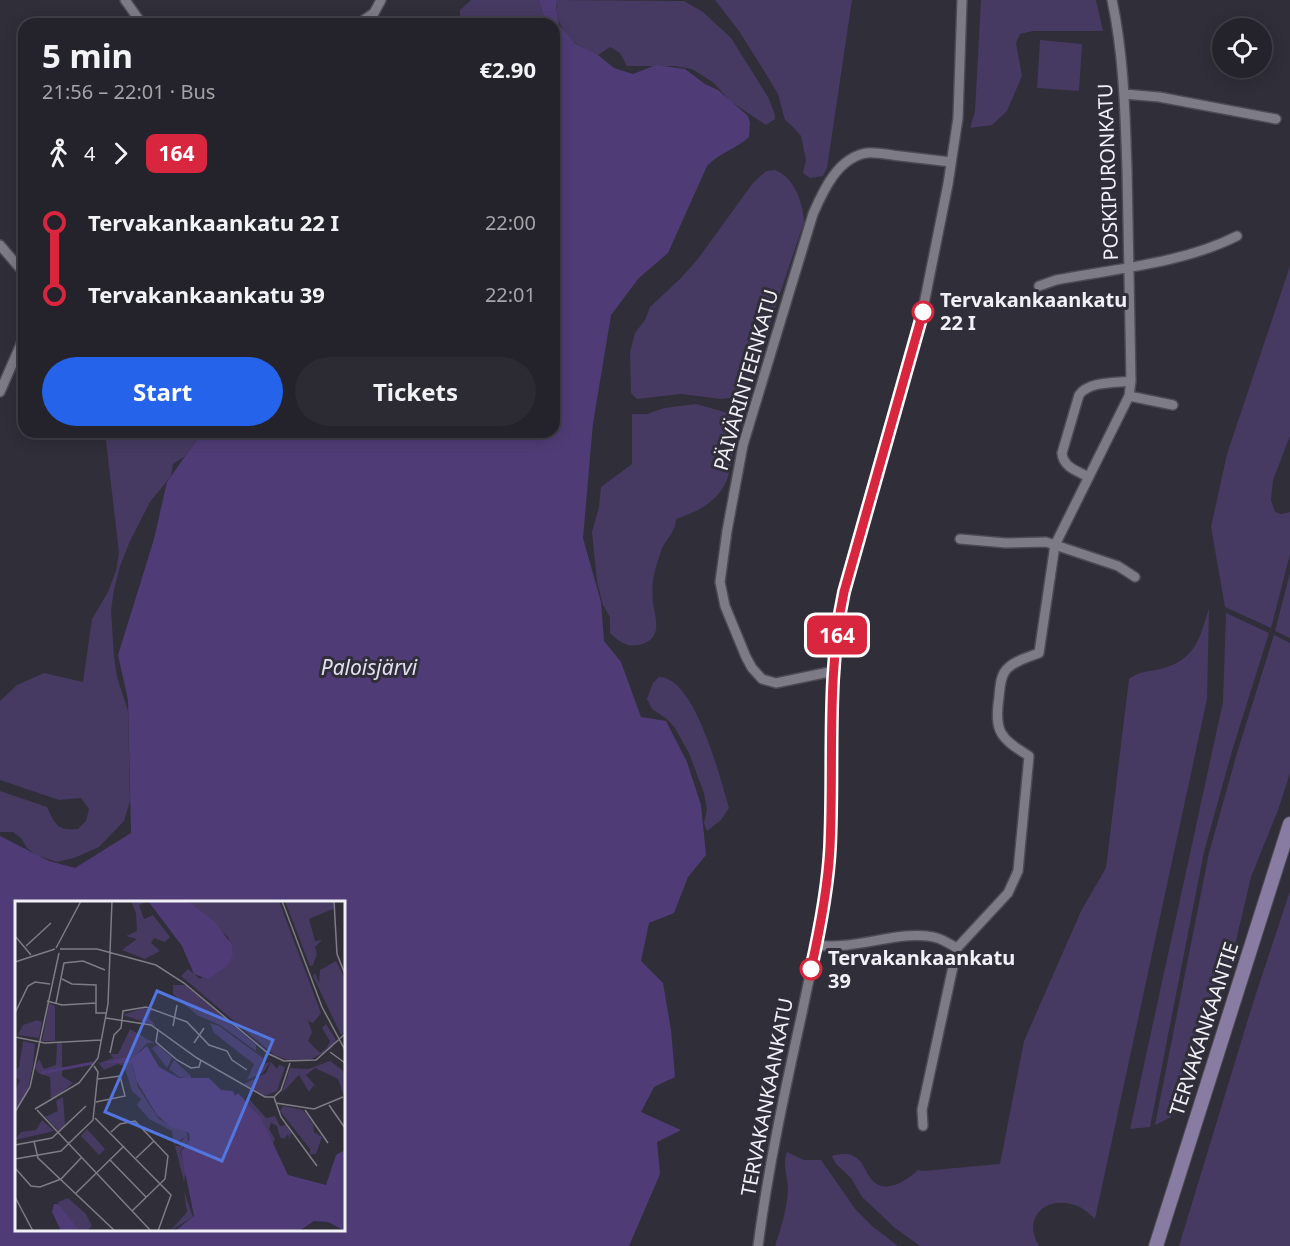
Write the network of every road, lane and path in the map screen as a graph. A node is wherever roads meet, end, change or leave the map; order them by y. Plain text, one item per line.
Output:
1 (125, 0) edge
2 (381, 0) edge
3 (963, 0) edge
4 (1112, 0) edge
5 (138, 18) edge
6 (367, 18) edge
7 (1124, 94) junction
8 (1276, 119) dead end
9 (951, 162) junction
10 (1237, 236) dead end
11 (0, 245) edge
12 (18, 266) edge
13 (1130, 266) junction
14 (1040, 286) dead end
15 (18, 352) edge
16 (1131, 381) junction
17 (0, 392) edge
18 (1129, 396) junction
19 (1173, 405) dead end
20 (1089, 477) junction
21 (960, 539) dead end
22 (1055, 545) junction
23 (1135, 577) dead end
24 (834, 671) junction
25 (1290, 824) edge
26 (816, 945) junction
27 (957, 948) junction
28 (923, 1126) dead end
29 (758, 1246) edge
30 (1156, 1246) edge

1 - 5 street
2 - 6 street
3 - 9 street, TERVAKANKAANKATU
4 - 7 street, POSKIPURONKATU
7 - 8 street
7 - 13 street, POSKIPURONKATU
9 - 24 street, TERVAKANKAANKATU
9 - 24 street, PÄIVÄRINTEENKATU
10 - 13 street
11 - 12 street
13 - 14 street
13 - 16 street, POSKIPURONKATU
15 - 17 street
16 - 18 street, POSKIPURONKATU
16 - 20 street
18 - 19 street
18 - 20 street, POSKIPURONKATU
20 - 22 street, POSKIPURONKATU
21 - 22 street
22 - 23 street
22 - 27 street, POSKIPURONKATU
24 - 26 street, TERVAKANKAANKATU
25 - 30 street, TERVAKANKAANTIE
26 - 27 street
26 - 29 street, TERVAKANKAANKATU
27 - 28 street

